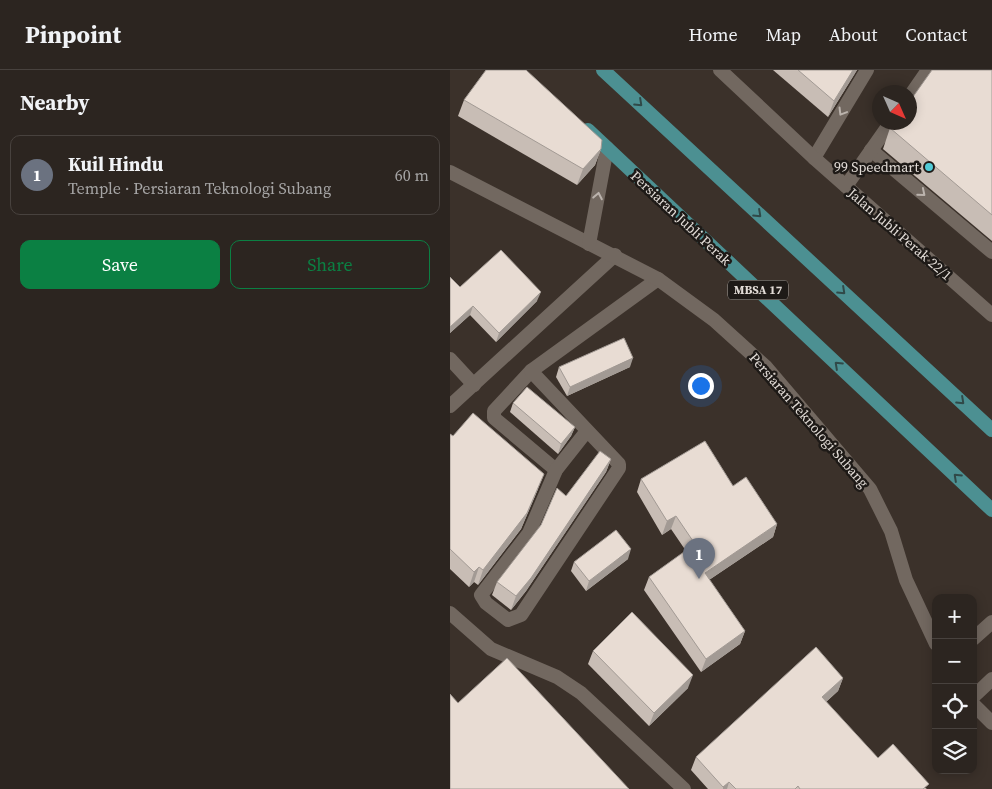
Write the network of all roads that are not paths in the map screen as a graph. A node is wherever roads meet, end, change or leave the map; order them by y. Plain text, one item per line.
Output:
1 (603, 70) edge
2 (720, 70) edge
3 (867, 70) edge
4 (928, 70) edge
5 (917, 86) edge
6 (579, 122) edge
7 (885, 130) edge
8 (607, 148) junction
9 (871, 150) junction
10 (814, 158) junction
11 (450, 172) edge
12 (846, 186) junction
13 (589, 244) junction
14 (992, 252) edge
15 (615, 255) junction
16 (658, 279) junction
17 (992, 315) edge
18 (450, 359) edge
19 (531, 371) junction
20 (474, 384) junction
21 (450, 406) edge
22 (992, 430) edge
23 (586, 432) junction
24 (556, 470) junction
25 (992, 510) edge
26 (450, 613) edge
27 (992, 622) edge
28 (977, 635) edge
29 (934, 639) edge
30 (992, 679) edge
31 (977, 693) edge
32 (977, 708) edge
33 (992, 723) edge
34 (684, 789) edge

1 -> 22 main road
2 - 10 street, Jalan Jubli Perak 22/1
3 -> 10 street
4 - 5 street
6 - 8 main road, Persiaran Jubli Perak / MBSA 17
7 - 9 street
13 -> 8 street
25 -> 8 main road, Persiaran Jubli Perak / MBSA 17
9 - 12 street
9 -> 14 street
10 - 12 street, Jalan Jubli Perak 22/1
11 - 13 street, Persiaran Teknologi Subang
12 - 17 street, Jalan Jubli Perak 22/1
13 - 15 street, Persiaran Teknologi Subang
15 - 16 street, Persiaran Teknologi Subang
15 - 20 street
16 - 19 street
16 - 29 street, Persiaran Teknologi Subang
18 - 20 street
19 - 23 street
19 - 24 street
20 - 21 street
23 - 24 street
23 - 24 street
26 - 34 street
27 - 28 street
30 - 31 street
32 - 33 street

